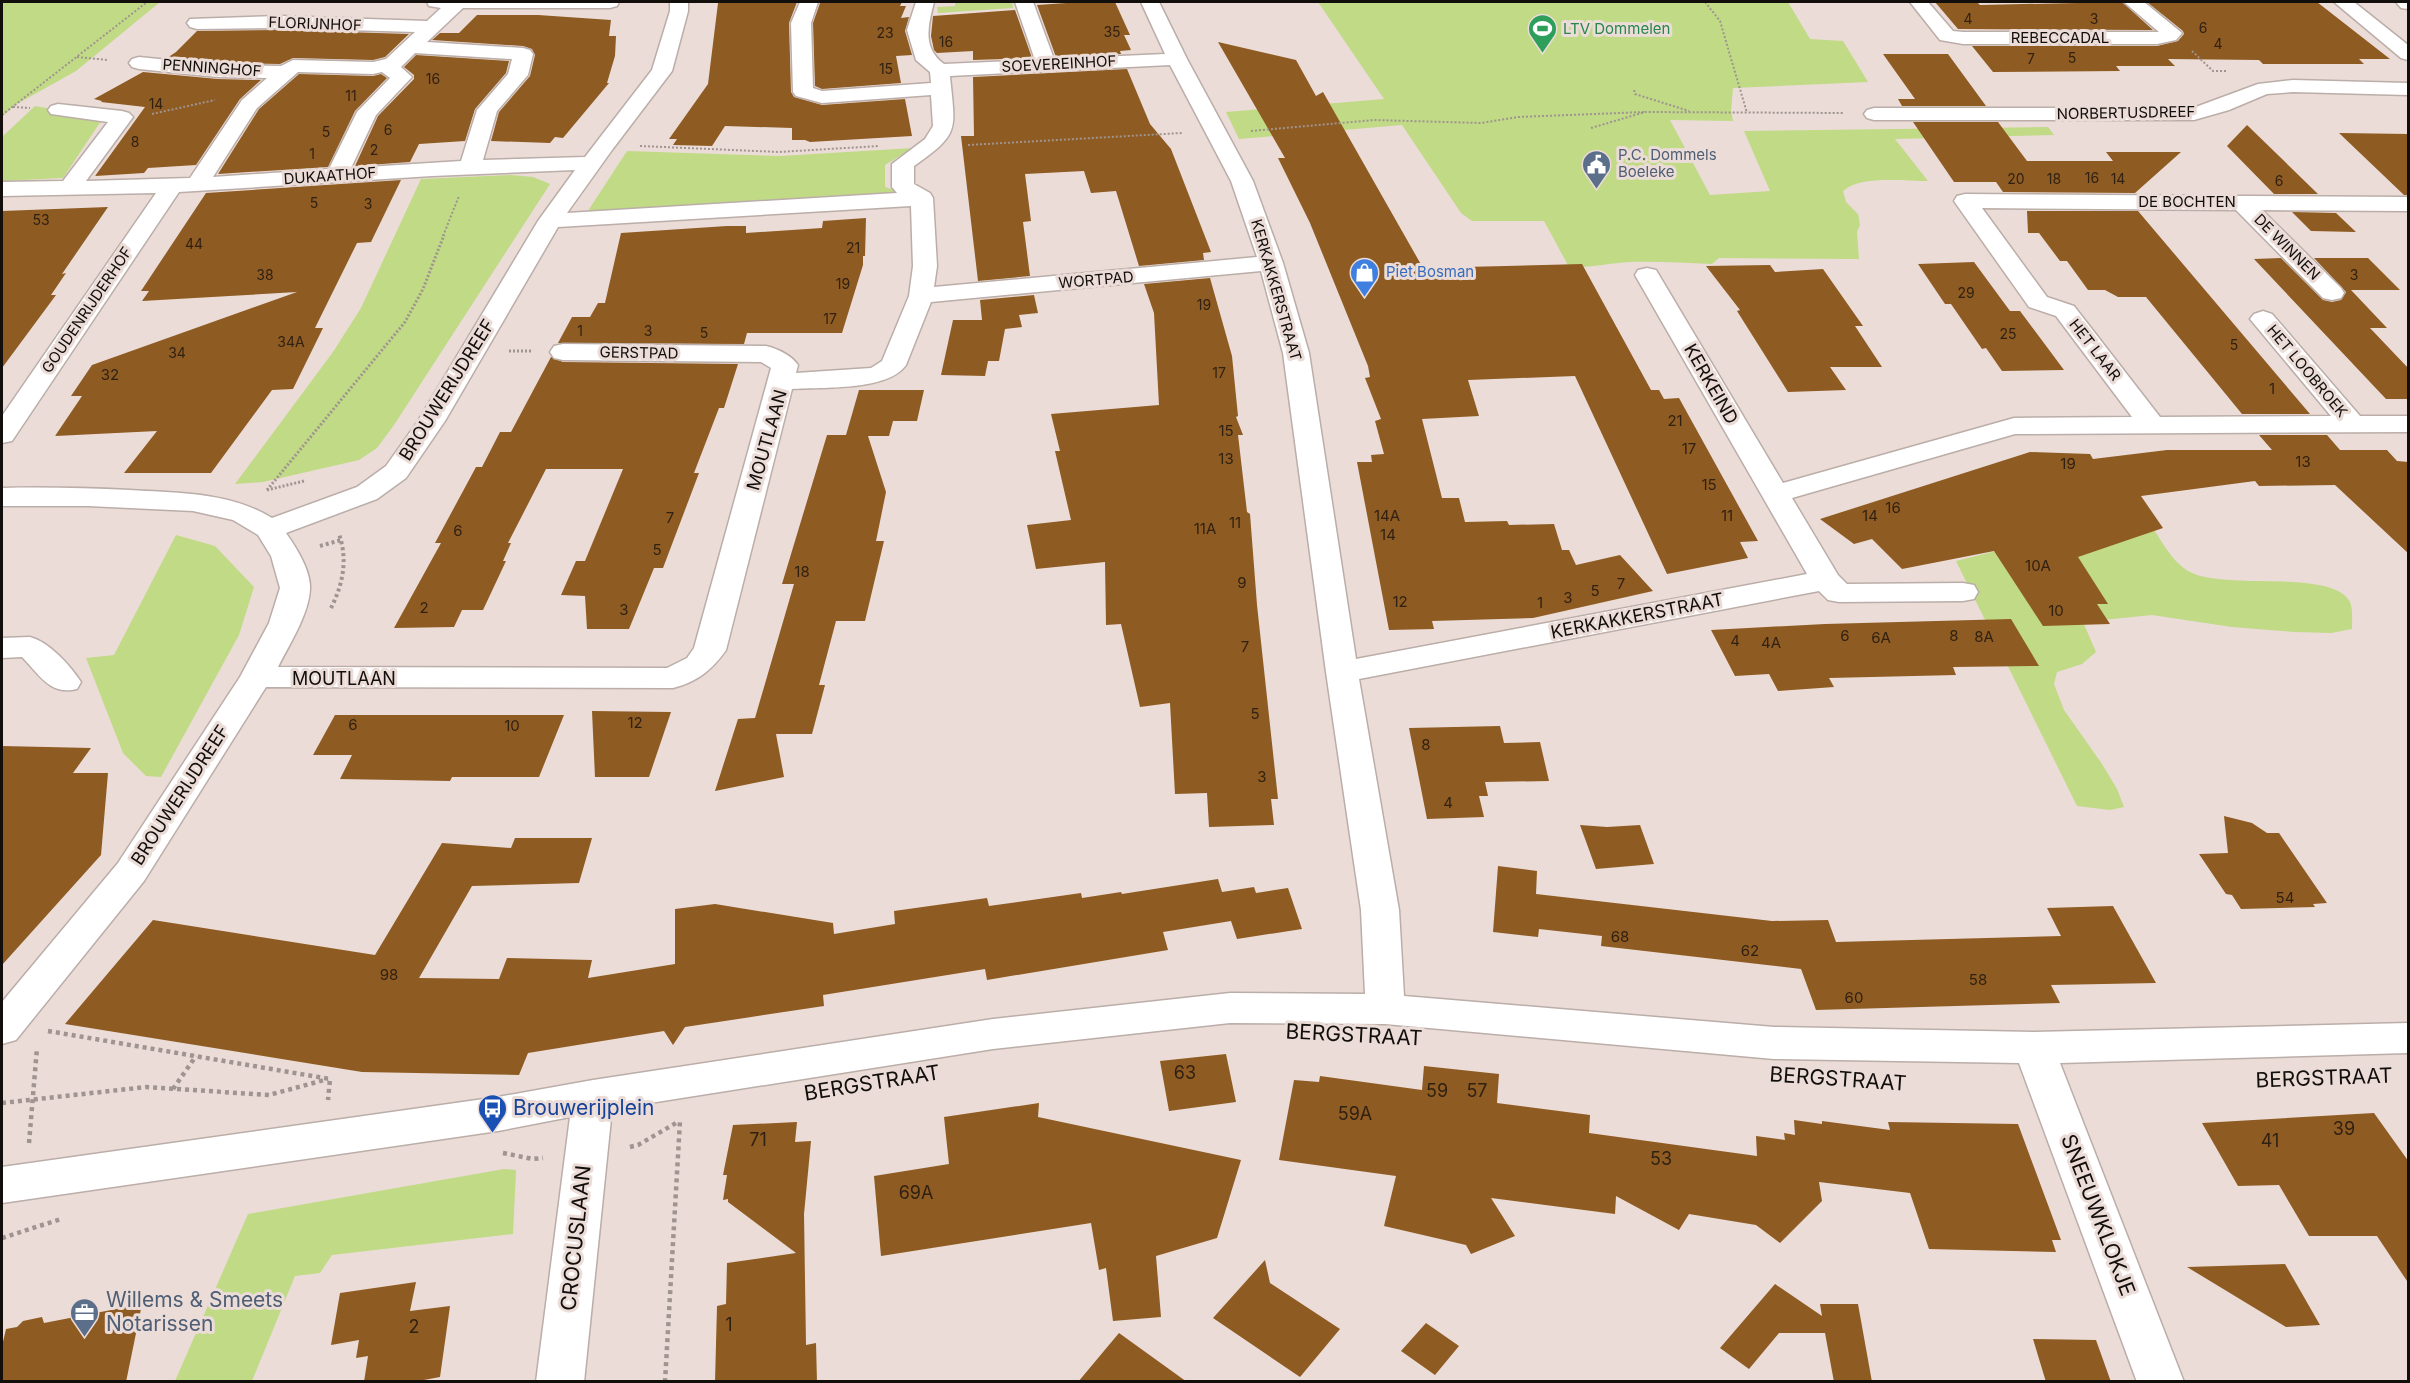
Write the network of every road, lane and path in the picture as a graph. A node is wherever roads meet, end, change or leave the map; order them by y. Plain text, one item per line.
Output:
1 (147, 2) edge
2 (429, 2) edge
3 (458, 2) edge
4 (610, 2) edge
5 (679, 2) edge
6 (809, 2) edge
7 (925, 2) edge
8 (1024, 2) edge
9 (1150, 2) edge
10 (1706, 2) edge
11 (1919, 2) edge
12 (2133, 2) edge
13 (2343, 2) edge
14 (2405, 2) edge
15 (2409, 4) edge
16 (197, 22) dead end
17 (432, 27) junction
18 (412, 47) junction
19 (2409, 54) edge
20 (1177, 59) junction
21 (139, 63) dead end
22 (1046, 64) junction
23 (385, 65) junction
24 (286, 72) junction
25 (940, 79) junction
26 (2409, 89) edge
27 (1634, 90) dead end
28 (263, 92) junction
29 (58, 110) dead end
30 (1645, 112) junction
31 (1692, 112) junction
32 (1747, 112) junction
33 (1874, 114) joint
34 (2, 115) edge
35 (122, 117) junction
36 (1591, 128) dead end
37 (1215, 133) junction
38 (931, 145) junction
39 (597, 154) junction
40 (470, 167) junction
41 (337, 175) junction
42 (197, 185) junction
43 (172, 186) junction
44 (69, 188) junction
45 (2, 189) edge
46 (922, 198) junction
47 (1965, 201) joint
48 (2241, 202) junction
49 (2409, 204) edge
50 (550, 221) junction
51 (1271, 263) junction
52 (1647, 274) dead end
53 (2332, 293) dead end
54 (921, 296) junction
55 (2263, 319) dead end
56 (473, 350) junction
57 (563, 352) joint
58 (781, 382) junction
59 (2351, 423) junction
60 (2409, 424) edge
61 (2152, 425) junction
62 (2, 435) edge
63 (267, 490) dead end
64 (1775, 494) junction
65 (2, 497) edge
66 (269, 529) junction
67 (1826, 580) junction
68 (1963, 592) dead end
69 (2, 648) edge
70 (1342, 672) junction
71 (256, 677) junction
72 (65, 682) dead end
73 (1385, 1009) junction
74 (23, 1029) edge
75 (2409, 1038) edge
76 (2034, 1048) junction
77 (2, 1054) edge
78 (196, 1056) junction
79 (330, 1079) junction
80 (173, 1089) junction
81 (593, 1096) junction
82 (33, 1100) junction
83 (2, 1103) edge
84 (688, 1118) dead end
85 (680, 1120) junction
86 (324, 1138) junction
87 (495, 1152) dead end
88 (585, 1155) junction
89 (10, 1183) edge
90 (560, 1382) edge
91 (665, 1382) edge
92 (2161, 1382) edge

1 - 34 path
2 - 3 street
3 - 4 street
3 - 17 street, PENNINGHOF
5 - 39 street, BROUWERIJDREEF
6 - 25 street, SOEVEREINHOF
7 - 25 street
8 - 22 street
9 - 20 street, KERKAKKERSTRAAT
10 - 32 path
11 - 12 street, REBECCADAL
13 - 19 street
14 - 15 street
16 - 17 street, FLORIJNHOF
17 - 18 street, PENNINGHOF
18 - 23 street, PENNINGHOF
18 - 40 street
20 - 22 street, SOEVEREINHOF
20 - 37 street, KERKAKKERSTRAAT
21 - 24 street, PENNINGHOF
22 - 25 street, SOEVEREINHOF
23 - 24 street, PENNINGHOF
23 - 41 street
24 - 28 street, PENNINGHOF
25 - 38 street
26 - 33 street, NORBERTUSDREEF
27 - 31 path
28 - 35 path
28 - 42 street, PENNINGHOF
29 - 35 street
30 - 31 path
30 - 36 path
30 - 37 path
31 - 32 path
32 - 33 path
35 - 44 street
37 - 38 path
37 - 51 street, KERKAKKERSTRAAT
38 - 39 path
38 - 46 street
39 - 40 street, DUKAATHOF
39 - 50 street, BROUWERIJDREEF
40 - 41 street, DUKAATHOF
40 - 63 path
41 - 42 street, DUKAATHOF
42 - 43 street, DUKAATHOF
43 - 44 street, DUKAATHOF
43 - 62 street, GOUDENRIJDERHOF
44 - 45 street, DUKAATHOF
46 - 50 street
46 - 54 street, MOUTLAAN
47 - 48 street, DE BOCHTEN
47 - 61 street, HET LAAR
48 - 49 street, DE BOCHTEN
48 - 53 street, DE WINNEN
50 - 56 street, BROUWERIJDREEF
51 - 54 street, WORTPAD
51 - 70 street, KERKAKKERSTRAAT
52 - 64 street, KERKEIND
54 - 58 street, MOUTLAAN
55 - 59 street, HET LOOBROEK
56 - 57 path
56 - 66 street, BROUWERIJDREEF
57 - 58 street, GERSTPAD
58 - 71 street, MOUTLAAN
59 - 60 street
59 - 61 street
61 - 64 street
64 - 67 street, KERKEIND
65 - 66 street
66 - 71 street, BROUWERIJDREEF
67 - 68 street
67 - 70 street, KERKAKKERSTRAAT
69 - 72 street
70 - 73 street, KERKAKKERSTRAAT
71 - 74 street, BROUWERIJDREEF
73 - 76 street, BERGSTRAAT
73 - 81 street, BERGSTRAAT
74 - 77 street
74 - 78 path
74 - 82 path
75 - 76 street, BERGSTRAAT
76 - 92 street, SNEEUWKLOKJE
78 - 79 path
78 - 80 path
79 - 80 path
79 - 86 path
80 - 82 path
81 - 86 street, BERGSTRAAT
81 - 88 street, CROCUSLAAN
82 - 83 path
82 - 89 path
84 - 85 path
85 - 88 path
85 - 91 path
86 - 89 street
87 - 88 path
88 - 90 street, CROCUSLAAN

